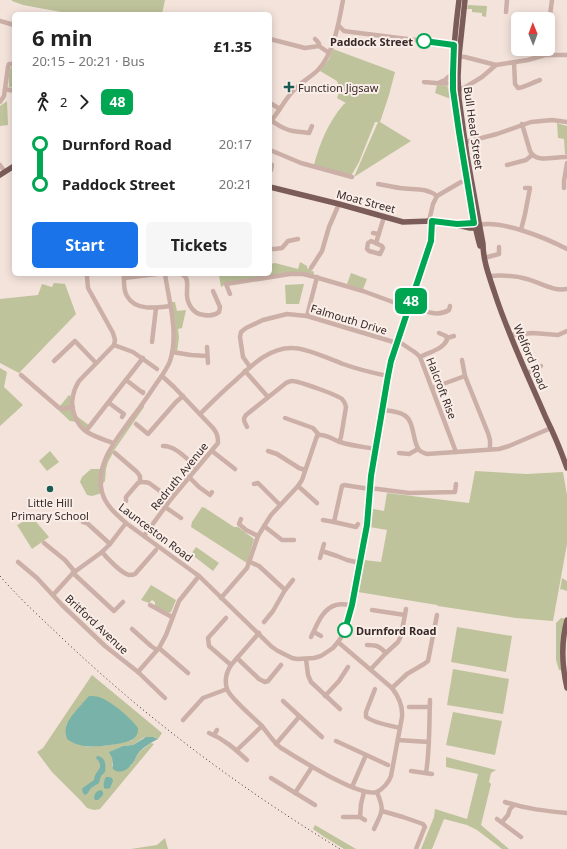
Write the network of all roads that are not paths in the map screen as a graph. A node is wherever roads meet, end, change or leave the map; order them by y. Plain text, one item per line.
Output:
1 (344, 0) edge
2 (459, 0) edge
3 (465, 0) edge
4 (507, 0) edge
5 (552, 0) edge
6 (506, 12) dead end
7 (550, 12) edge
8 (0, 21) edge
9 (12, 24) edge
10 (339, 26) junction
11 (351, 32) junction
12 (336, 33) junction
13 (315, 39) dead end
14 (272, 40) edge
15 (457, 45) junction
16 (319, 46) junction
17 (328, 53) junction
18 (555, 55) edge
19 (567, 55) edge
20 (456, 56) junction
21 (541, 56) edge
22 (514, 62) junction
23 (12, 64) edge
24 (496, 65) junction
25 (453, 73) junction
26 (458, 78) junction
27 (540, 80) dead end
28 (453, 83) junction
29 (6, 89) junction
30 (12, 90) edge
31 (456, 90) junction
32 (0, 102) edge
33 (272, 104) edge
34 (280, 109) junction
35 (272, 121) edge
36 (272, 122) edge
37 (567, 122) edge
38 (522, 124) junction
39 (312, 126) dead end
40 (291, 131) junction
41 (291, 136) dead end
42 (463, 143) junction
43 (272, 151) edge
44 (532, 155) junction
45 (567, 157) edge
46 (567, 163) edge
47 (0, 165) edge
48 (507, 165) dead end
49 (12, 167) edge
50 (3, 173) edge
51 (352, 177) dead end
52 (461, 182) dead end
53 (378, 184) dead end
54 (272, 187) edge
55 (526, 188) dead end
56 (564, 188) dead end
57 (437, 196) junction
58 (339, 204) junction
59 (384, 217) junction
60 (430, 221) junction
61 (477, 229) junction
62 (520, 230) junction
63 (373, 233) dead end
64 (379, 234) junction
65 (298, 239) dead end
66 (376, 243) dead end
67 (499, 247) dead end
68 (272, 249) edge
69 (567, 249) edge
70 (484, 258) junction
71 (311, 268) dead end
72 (87, 276) edge
73 (124, 276) edge
74 (165, 276) edge
75 (184, 276) edge
76 (272, 276) edge
77 (272, 276) edge
78 (489, 276) junction
79 (317, 277) junction
80 (567, 289) edge
81 (213, 291) dead end
82 (230, 294) dead end
83 (170, 306) junction
84 (410, 306) junction
85 (156, 308) junction
86 (450, 309) dead end
87 (307, 316) junction
88 (439, 333) dead end
89 (566, 334) edge
90 (510, 335) junction
91 (454, 336) dead end
92 (447, 338) junction
93 (152, 342) dead end
94 (398, 342) junction
95 (114, 345) junction
96 (207, 347) dead end
97 (172, 352) junction
98 (207, 356) junction
99 (420, 357) junction
100 (143, 358) junction
101 (462, 360) dead end
102 (54, 361) dead end
103 (96, 363) junction
104 (208, 363) dead end
105 (541, 366) dead end
106 (250, 367) junction
107 (157, 369) dead end
108 (245, 371) junction
109 (527, 373) junction
110 (21, 375) dead end
111 (162, 376) junction
112 (388, 376) junction
113 (465, 376) junction
114 (126, 380) junction
115 (432, 388) junction
116 (142, 394) dead end
117 (183, 396) junction
118 (268, 398) junction
119 (109, 403) junction
120 (73, 407) junction
121 (382, 410) junction
122 (200, 414) junction
123 (122, 417) dead end
124 (285, 418) dead end
125 (136, 424) dead end
126 (247, 427) dead end
127 (551, 428) junction
128 (86, 431) junction
129 (319, 435) junction
130 (339, 442) junction
131 (113, 443) junction
132 (167, 444) dead end
133 (376, 449) junction
134 (418, 449) junction
135 (490, 449) junction
136 (212, 451) junction
137 (268, 451) dead end
138 (456, 452) junction
139 (399, 453) dead end
140 (565, 454) edge
141 (117, 457) dead end
142 (197, 468) junction
143 (567, 468) edge
144 (235, 469) dead end
145 (305, 470) junction
146 (189, 477) junction
147 (140, 482) junction
148 (257, 483) dead end
149 (456, 484) dead end
150 (298, 486) junction
151 (370, 488) junction
152 (212, 492) dead end
153 (171, 499) junction
154 (126, 500) dead end
155 (317, 503) dead end
156 (280, 505) junction
157 (165, 507) junction
158 (181, 518) dead end
159 (323, 520) dead end
160 (86, 521) dead end
161 (239, 522) dead end
162 (334, 522) junction
163 (126, 523) junction
164 (264, 526) junction
165 (357, 527) dead end
166 (144, 536) junction
167 (258, 536) junction
168 (292, 539) dead end
169 (44, 543) dead end
170 (53, 543) dead end
171 (110, 544) junction
172 (324, 544) dead end
173 (49, 547) junction
174 (156, 550) dead end
175 (322, 551) junction
176 (102, 552) junction
177 (320, 558) dead end
178 (18, 562) dead end
179 (250, 562) junction
180 (360, 563) junction
181 (74, 572) junction
182 (199, 576) junction
183 (293, 580) dead end
184 (285, 590) junction
185 (53, 595) junction
186 (221, 598) junction
187 (123, 602) dead end
188 (152, 605) dead end
189 (352, 605) junction
190 (372, 610) dead end
191 (406, 610) dead end
192 (405, 615) junction
193 (437, 615) dead end
194 (172, 617) junction
195 (226, 618) dead end
196 (567, 620) edge
197 (264, 622) dead end
198 (134, 632) dead end
199 (314, 632) junction
200 (259, 633) junction
201 (321, 636) dead end
202 (311, 637) dead end
203 (338, 642) junction
204 (366, 644) dead end
205 (158, 649) junction
206 (386, 653) junction
207 (236, 658) junction
208 (306, 659) junction
209 (428, 661) junction
210 (433, 664) dead end
211 (231, 665) junction
212 (282, 665) dead end
213 (371, 669) junction
214 (348, 671) dead end
215 (138, 672) junction
216 (188, 673) dead end
217 (227, 688) junction
218 (392, 688) junction
219 (567, 688) edge
220 (375, 689) dead end
221 (325, 696) junction
222 (165, 698) dead end
223 (430, 700) dead end
224 (283, 701) dead end
225 (409, 707) dead end
226 (430, 707) junction
227 (340, 709) dead end
228 (299, 716) junction
229 (183, 720) dead end
230 (262, 726) junction
231 (400, 728) junction
232 (217, 730) dead end
233 (319, 736) dead end
234 (398, 740) junction
235 (336, 742) dead end
236 (429, 742) junction
237 (276, 744) junction
238 (237, 750) junction
239 (366, 755) junction
240 (243, 759) dead end
241 (388, 765) dead end
242 (312, 767) junction
243 (411, 771) dead end
244 (426, 773) junction
245 (432, 774) dead end
246 (271, 778) dead end
247 (352, 787) junction
248 (364, 792) junction
249 (377, 792) junction
250 (295, 793) junction
251 (506, 802) dead end
252 (315, 805) dead end
253 (514, 805) junction
254 (382, 811) junction
255 (567, 813) edge
256 (343, 817) dead end
257 (360, 817) junction
258 (497, 819) dead end
259 (365, 820) dead end
260 (502, 822) junction
261 (374, 829) dead end
262 (521, 837) dead end
263 (416, 849) edge

1 - 10 street
2 - 15 main road, Bull Head Street
3 - 15 main road, Bull Head Street
4 - 6 street
5 - 7 street
8 - 9 street
10 - 11 street
10 - 12 street
11 - 12 street
11 - 15 street
12 - 17 street
13 - 16 street
14 - 16 street
15 - 20 main road, Bull Head Street
16 - 17 street
17 - 34 street
18 - 19 street
20 - 24 street
20 - 25 main road, Bull Head Street
20 - 26 main road, Bull Head Street
21 - 22 street
22 - 24 street
22 - 27 street
23 - 29 street
24 - 31 street
25 - 28 main road, Bull Head Street
25 - 28 street
26 - 28 street
26 - 31 main road, Bull Head Street
28 - 31 main road, Bull Head Street
29 - 30 street
29 - 32 street
31 - 42 main road, Bull Head Street
33 - 34 street
34 - 35 street
36 - 40 street
37 - 38 street
38 - 42 street
38 - 44 street
39 - 40 street
40 - 41 street
42 - 61 main road, Bull Head Street
42 - 61 main road, Bull Head Street
43 - 51 street
44 - 45 street
44 - 48 street
46 - 56 street
47 - 50 street
49 - 50 main road
52 - 57 street
53 - 57 street
54 - 58 main road, Moat Street
55 - 62 street
57 - 60 street
58 - 59 main road, Moat Street
58 - 71 street
59 - 60 main road, Moat Street
59 - 64 street
60 - 61 main road, Moat Street
60 - 84 street
61 - 62 street
61 - 70 main road, Welford Road
62 - 69 street
63 - 64 street
64 - 66 street
65 - 68 street
67 - 70 street
70 - 78 main road, Welford Road
72 - 95 street
73 - 85 street
74 - 83 street, Launceston Road
75 - 81 street
76 - 79 street
77 - 82 street
78 - 80 street
78 - 90 main road, Welford Road
79 - 84 street
79 - 87 street
83 - 85 street
83 - 97 street, Launceston Road
84 - 86 street
84 - 94 street
85 - 93 street
87 - 94 street, Falmouth Drive
87 - 106 street, Falmouth Drive
88 - 92 street
89 - 90 street
90 - 109 main road, Welford Road
91 - 92 street
92 - 99 street
94 - 99 street, Halcroft Rise
94 - 112 street
95 - 100 street
95 - 103 street
96 - 98 street
97 - 98 street
97 - 111 street, Launceston Road
98 - 104 street
99 - 115 street, Halcroft Rise
100 - 107 street
100 - 114 street
101 - 113 street
102 - 103 street
103 - 120 street
105 - 109 street
106 - 108 street
106 - 112 street
108 - 118 street
108 - 122 street
109 - 127 main road, Welford Road
110 - 120 street
111 - 117 street, Redruth Avenue
111 - 131 street, Launceston Road
112 - 121 street
113 - 115 street
113 - 135 street
114 - 116 street
114 - 119 street
115 - 138 street, Halcroft Rise
117 - 122 street, Redruth Avenue
117 - 125 street
118 - 126 street
118 - 130 street
119 - 123 street
119 - 128 street
120 - 128 street
121 - 133 street
121 - 134 street
122 - 136 street, Redruth Avenue
124 - 129 street
127 - 135 street
127 - 140 main road, Welford Road
128 - 131 street
129 - 130 street
129 - 145 street
130 - 133 street
131 - 163 street, Launceston Road
132 - 142 street
133 - 151 street
134 - 138 street
134 - 139 street
135 - 138 street
136 - 142 street, Redruth Avenue
136 - 144 street
137 - 145 street
140 - 143 main road, Welford Road
141 - 147 street
142 - 146 street, Redruth Avenue
145 - 150 street
146 - 152 street
146 - 153 street, Redruth Avenue
147 - 153 street
147 - 154 street
148 - 156 street
149 - 151 street
150 - 155 street
150 - 156 street
151 - 162 street
151 - 180 street
153 - 157 street, Redruth Avenue
156 - 164 street
157 - 158 street
157 - 166 street, Redruth Avenue
159 - 162 street
160 - 171 street
161 - 167 street
162 - 165 street
163 - 166 street, Launceston Road
163 - 171 street
164 - 167 street
164 - 168 street
166 - 182 street, Launceston Road
167 - 179 street
169 - 173 street
170 - 173 street
171 - 176 street
172 - 175 street
173 - 181 street
174 - 176 street
175 - 177 street
175 - 180 street
176 - 181 street
178 - 185 street, Britford Avenue
179 - 184 street
179 - 186 street
180 - 189 street
181 - 185 street
181 - 187 street
182 - 186 street, Launceston Road
182 - 194 street
183 - 184 street
184 - 197 street
185 - 215 street, Britford Avenue
186 - 200 street, Launceston Road
188 - 194 street
189 - 199 street
189 - 203 street
190 - 192 street
191 - 192 street
192 - 206 street
193 - 209 street
194 - 205 street
195 - 211 street
196 - 219 main road
198 - 205 street
199 - 201 street
199 - 202 street
200 - 207 street
200 - 208 street, Launceston Road
203 - 208 street, Launceston Road
203 - 213 street
204 - 206 street
205 - 215 street
205 - 216 street
206 - 213 street
207 - 211 street
207 - 212 street
208 - 221 street
209 - 210 street
209 - 218 street
211 - 217 street
213 - 218 street
214 - 221 street
215 - 222 street, Britford Avenue
217 - 229 street
217 - 230 street
218 - 231 street
220 - 231 street
221 - 227 street
223 - 226 street
224 - 228 street
225 - 226 street
226 - 236 street
228 - 233 street
228 - 237 street
230 - 237 street
230 - 238 street
231 - 234 street
232 - 238 street
234 - 236 street
234 - 249 street
235 - 239 street
236 - 244 street
237 - 242 street
238 - 240 street
239 - 241 street
239 - 247 street
242 - 247 street
242 - 250 street
243 - 244 street
244 - 245 street
246 - 250 street
247 - 248 street
248 - 249 street
248 - 257 street
249 - 254 street
250 - 252 street
251 - 253 street
253 - 255 street
253 - 260 street
254 - 261 street
254 - 263 street
256 - 257 street
257 - 259 street
258 - 260 street
260 - 262 street

